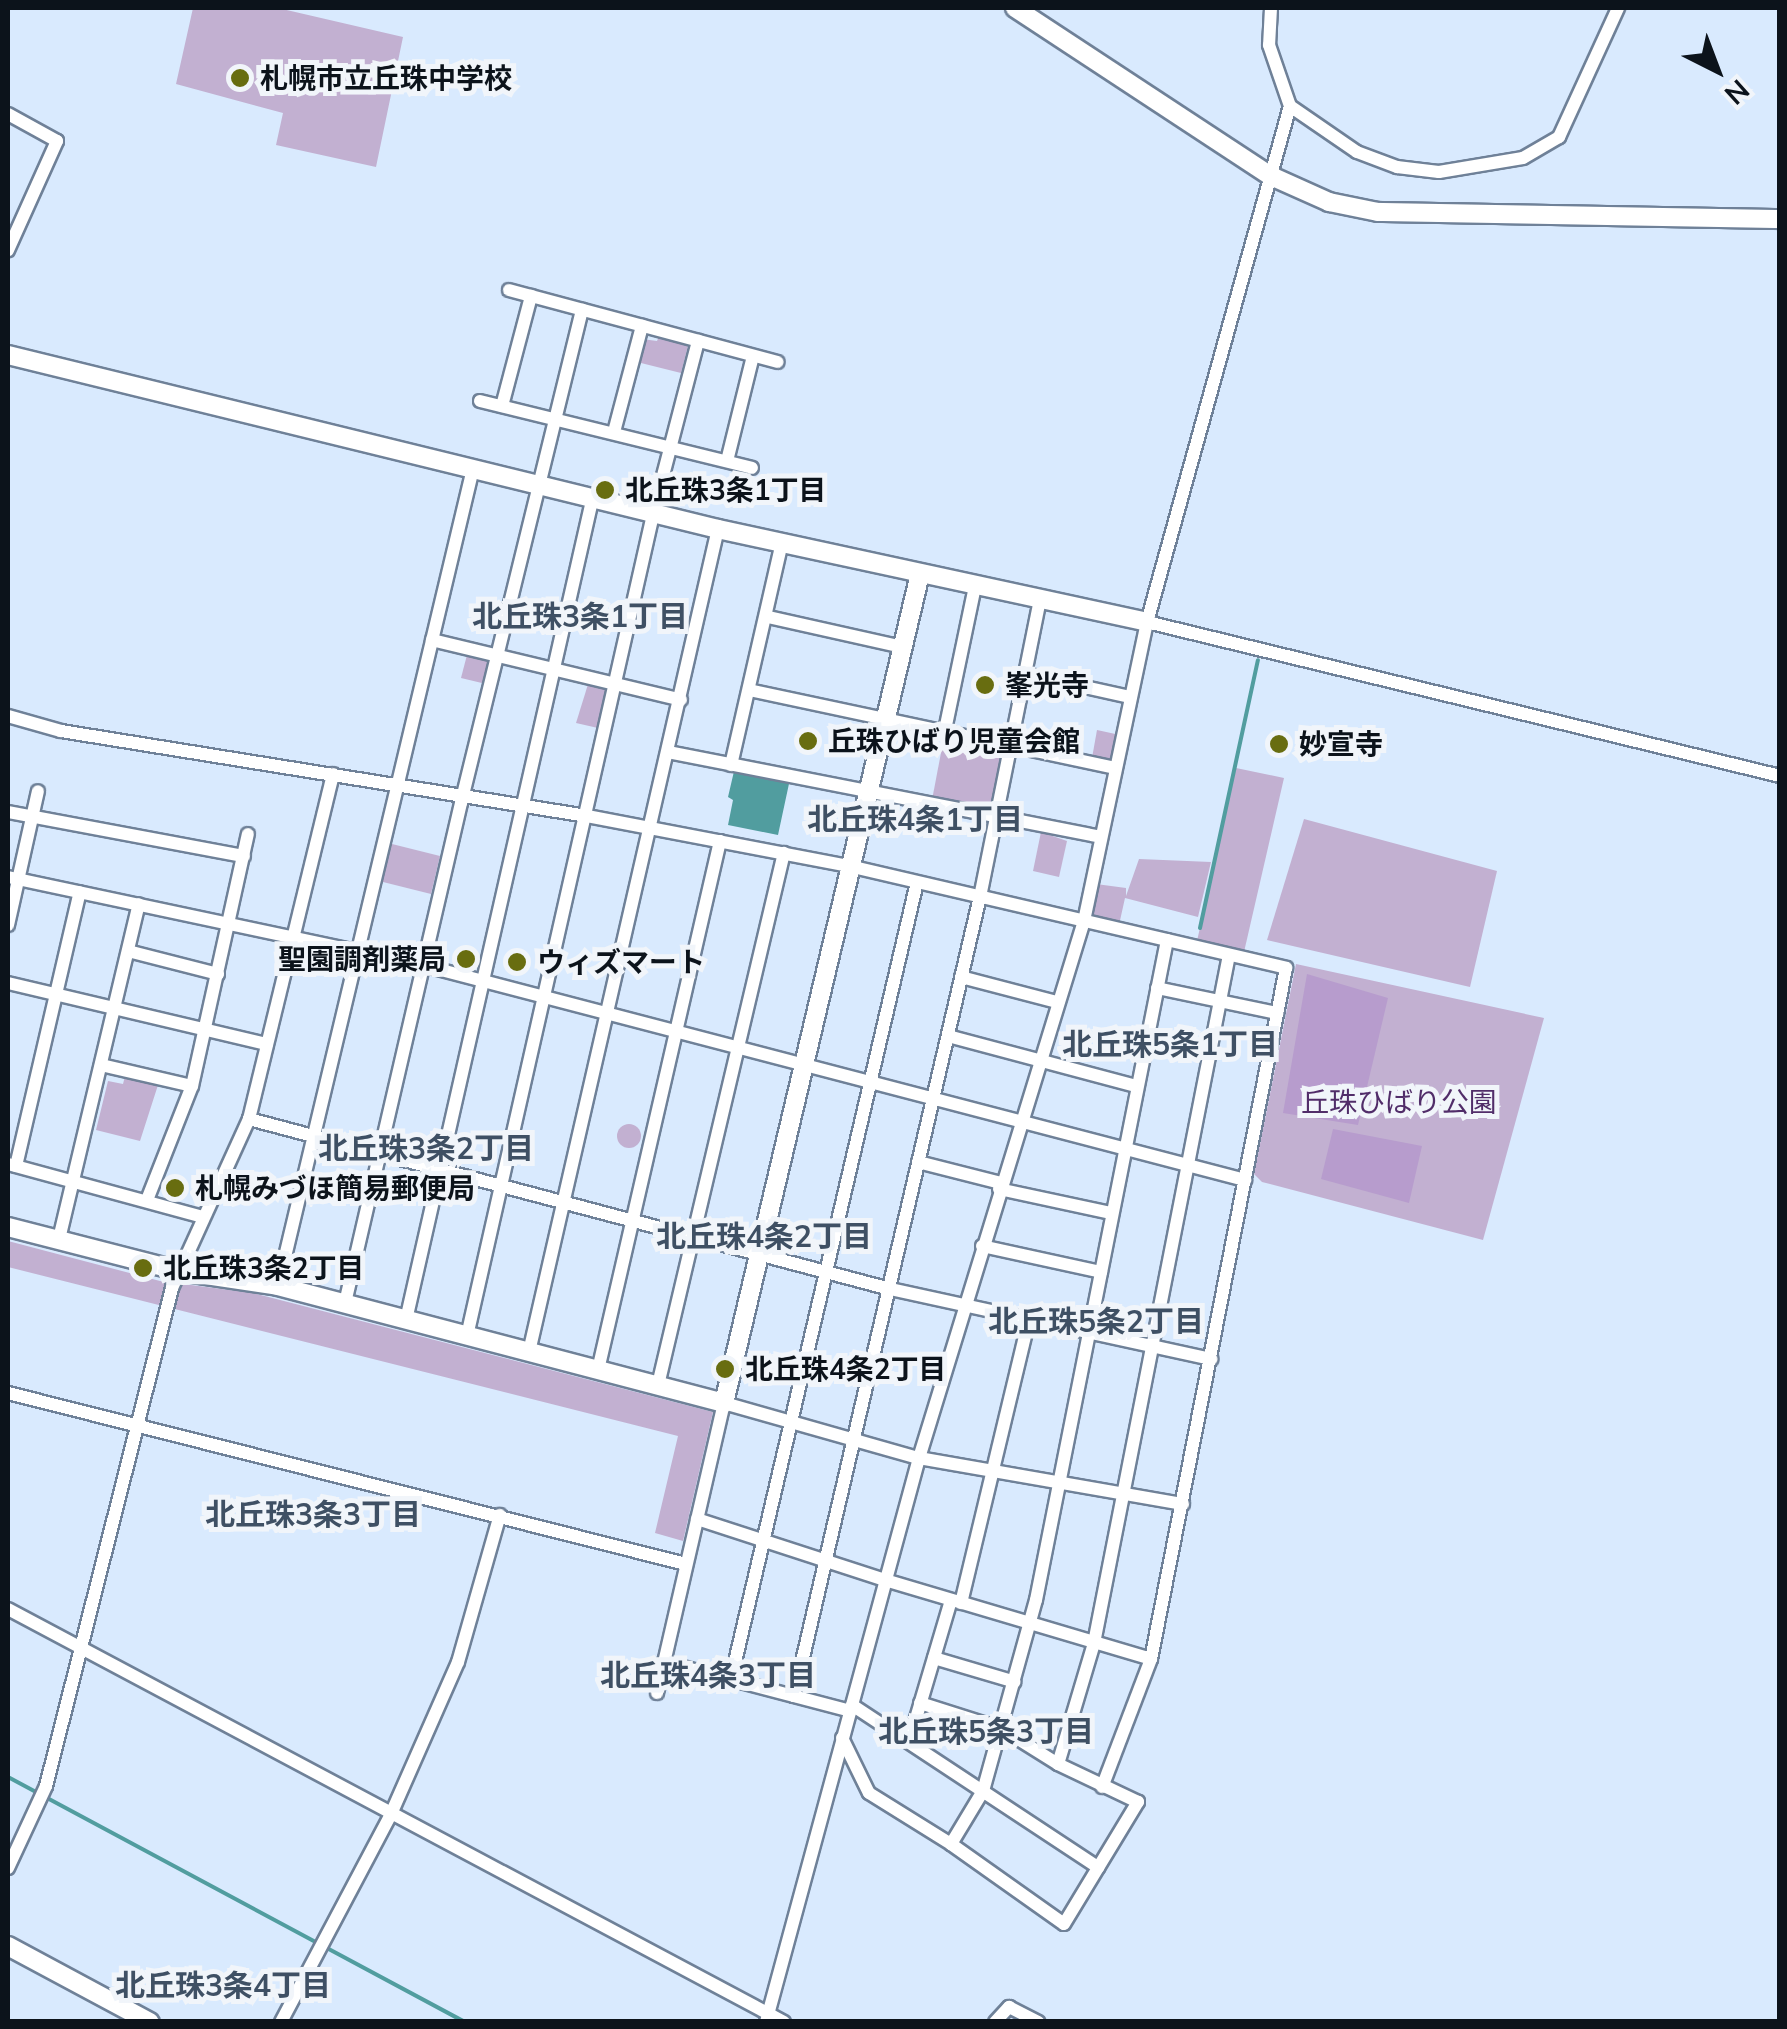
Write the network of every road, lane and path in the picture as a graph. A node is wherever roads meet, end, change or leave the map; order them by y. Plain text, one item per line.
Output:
1 (1015, 8) edge
2 (1271, 8) edge
3 (1618, 8) edge
4 (1290, 106) junction
5 (8, 114) edge
6 (1270, 176) junction
7 (1780, 219) edge
8 (8, 250) edge
9 (509, 290) dead end
10 (531, 296) junction
11 (582, 310) junction
12 (642, 326) junction
13 (698, 342) junction
14 (8, 355) edge
15 (753, 356) junction
16 (778, 362) dead end
17 (480, 401) dead end
18 (502, 406) junction
19 (554, 418) junction
20 (614, 432) junction
21 (671, 446) junction
22 (727, 461) junction
23 (752, 468) dead end
24 (473, 469) junction
25 (538, 484) junction
26 (593, 496) junction
27 (654, 510) junction
28 (718, 529) junction
29 (782, 543) junction
30 (920, 574) junction
31 (975, 586) junction
32 (1040, 599) junction
33 (768, 617) junction
34 (1146, 622) junction
35 (432, 640) junction
36 (902, 647) junction
37 (498, 654) junction
38 (555, 668) junction
39 (1026, 674) junction
40 (616, 684) junction
41 (749, 690) junction
42 (1130, 697) junction
43 (681, 700) junction
44 (8, 716) edge
45 (882, 719) junction
46 (944, 730) junction
47 (1012, 745) junction
48 (668, 752) junction
49 (731, 765) junction
50 (1115, 768) junction
51 (333, 774) junction
52 (1780, 776) edge
53 (395, 786) junction
54 (38, 792) dead end
55 (866, 793) junction
56 (462, 797) junction
57 (524, 806) junction
58 (8, 812) edge
59 (587, 816) junction
60 (32, 817) junction
61 (996, 820) junction
62 (651, 828) junction
63 (248, 834) dead end
64 (1100, 838) junction
65 (720, 841) junction
66 (784, 854) junction
67 (244, 856) junction
68 (849, 866) junction
69 (13, 878) edge
70 (918, 882) junction
71 (80, 892) junction
72 (980, 897) junction
73 (138, 904) junction
74 (1084, 921) junction
75 (231, 923) junction
76 (8, 925) edge
77 (292, 935) junction
78 (1167, 940) junction
79 (356, 948) junction
80 (128, 951) junction
81 (1229, 955) junction
82 (422, 964) junction
83 (218, 974) junction
84 (962, 977) junction
85 (482, 980) junction
86 (8, 983) edge
87 (1157, 988) junction
88 (56, 993) junction
89 (544, 996) junction
90 (1220, 1001) junction
91 (1057, 1002) junction
92 (115, 1007) junction
93 (610, 1013) junction
94 (1277, 1013) junction
95 (206, 1028) junction
96 (676, 1030) junction
97 (948, 1036) junction
98 (266, 1044) junction
99 (738, 1047) junction
100 (1038, 1061) junction
101 (804, 1064) junction
102 (100, 1065) junction
103 (870, 1082) junction
104 (192, 1086) junction
105 (1136, 1086) junction
106 (933, 1099) junction
107 (249, 1118) junction
108 (1019, 1122) junction
109 (311, 1138) junction
110 (1123, 1150) junction
111 (379, 1155) junction
112 (918, 1162) junction
113 (12, 1165) edge
114 (1187, 1165) junction
115 (442, 1170) junction
116 (72, 1180) junction
117 (1245, 1180) junction
118 (1000, 1186) junction
119 (502, 1187) junction
120 (147, 1200) junction
121 (565, 1203) junction
122 (1111, 1212) junction
123 (203, 1216) junction
124 (632, 1220) junction
125 (8, 1227) edge
126 (694, 1236) junction
127 (60, 1239) junction
128 (982, 1246) junction
129 (759, 1253) junction
130 (178, 1271) junction
131 (826, 1271) junction
132 (1101, 1272) junction
133 (278, 1286) junction
134 (890, 1288) junction
135 (344, 1303) junction
136 (964, 1306) junction
137 (406, 1320) junction
138 (1029, 1320) junction
139 (1088, 1332) junction
140 (467, 1336) junction
141 (1150, 1347) junction
142 (529, 1352) junction
143 (1212, 1359) junction
144 (598, 1370) junction
145 (658, 1386) junction
146 (8, 1393) edge
147 (724, 1403) junction
148 (792, 1423) junction
149 (138, 1426) junction
150 (855, 1440) junction
151 (919, 1458) junction
152 (992, 1471) junction
153 (1058, 1484) junction
154 (1120, 1493) junction
155 (1183, 1504) junction
156 (500, 1515) junction
157 (697, 1518) junction
158 (764, 1541) junction
159 (826, 1562) junction
160 (686, 1564) junction
161 (884, 1580) junction
162 (956, 1602) junction
163 (8, 1609) edge
164 (1030, 1624) junction
165 (1094, 1643) junction
166 (82, 1649) junction
167 (934, 1658) junction
168 (1151, 1659) junction
169 (664, 1662) junction
170 (731, 1679) junction
171 (1015, 1682) junction
172 (657, 1693) dead end
173 (794, 1696) junction
174 (920, 1703) junction
175 (852, 1708) junction
176 (1002, 1730) junction
177 (842, 1738) junction
178 (909, 1742) junction
179 (1058, 1764) junction
180 (1102, 1786) junction
181 (984, 1791) junction
182 (391, 1814) junction
183 (952, 1844) junction
184 (1098, 1867) junction
185 (8, 1868) edge
186 (8, 1946) edge
187 (767, 2017) edge
188 (150, 2022) edge
189 (280, 2022) edge
190 (784, 2022) edge
191 (995, 2022) edge
192 (1038, 2022) edge

1 - 6 street
2 - 4 street
3 - 4 street
4 - 6 street
5 - 8 street
6 - 7 street
6 - 34 street
9 - 10 street
10 - 11 street
10 - 18 street
11 - 12 street
11 - 19 street
12 - 13 street
12 - 20 street
13 - 15 street
13 - 21 street
14 - 24 street
15 - 16 street
15 - 22 street
17 - 18 street
18 - 19 street
19 - 20 street
19 - 25 street
20 - 21 street
21 - 22 street
21 - 27 street
22 - 23 street
24 - 25 street
24 - 35 street
25 - 26 street
25 - 37 street
26 - 27 street
26 - 38 street
27 - 28 street
27 - 40 street
28 - 29 street
28 - 43 street
29 - 30 street
29 - 33 street
30 - 31 street
30 - 36 street
31 - 32 street
31 - 46 street
32 - 34 street
32 - 39 street
33 - 36 street
33 - 41 street
34 - 42 street
34 - 52 street
35 - 37 street
35 - 53 street
36 - 45 street
37 - 38 street
37 - 56 street
38 - 40 street
38 - 57 street
39 - 42 street
39 - 47 street
40 - 43 street
40 - 59 street
41 - 45 street
41 - 49 street
42 - 50 street
43 - 48 street
44 - 51 street
45 - 46 street
45 - 55 street
46 - 47 street
47 - 50 street
47 - 61 street
48 - 49 street
48 - 62 street
49 - 55 street
50 - 64 street
51 - 53 street
51 - 77 street
53 - 56 street
53 - 79 street
54 - 60 street
55 - 61 street
55 - 68 street
56 - 57 street
56 - 82 street
57 - 59 street
57 - 85 street
58 - 60 street
59 - 62 street
59 - 89 street
60 - 67 street
60 - 69 street
61 - 64 street
61 - 72 street
62 - 65 street
62 - 93 street
63 - 67 street
64 - 74 street
65 - 66 street
65 - 96 street
66 - 68 street
66 - 99 street
67 - 75 street
68 - 70 street
68 - 101 street
69 - 71 street
69 - 76 street
70 - 72 street
70 - 103 street
71 - 73 street
71 - 88 street
72 - 74 street
72 - 84 street
73 - 75 street
73 - 80 street
74 - 78 street
74 - 91 street
75 - 77 street
75 - 83 street
77 - 79 street
77 - 98 street
78 - 81 street
78 - 87 street
79 - 82 street
79 - 109 street
80 - 83 street
80 - 92 street
81 - 90 street
81 - 94 street
82 - 85 street
82 - 111 street
83 - 95 street
84 - 91 street
84 - 97 street
85 - 89 street
85 - 115 street
86 - 88 street
87 - 90 street
87 - 105 street
88 - 92 street
88 - 113 street
89 - 93 street
89 - 119 street
90 - 94 street
90 - 114 street
91 - 100 street
92 - 95 street
92 - 102 street
93 - 96 street
93 - 121 street
94 - 117 street
95 - 98 street
95 - 104 street
96 - 99 street
96 - 124 street
97 - 100 street
97 - 106 street
98 - 107 street
99 - 101 street
99 - 126 street
100 - 105 street
100 - 108 street
101 - 103 street
101 - 129 street
102 - 104 street
102 - 116 street
103 - 106 street
103 - 131 street
104 - 120 street
105 - 110 street
106 - 108 street
106 - 112 street
107 - 109 street
107 - 123 street
108 - 110 street
108 - 118 street
109 - 111 street
109 - 133 street
110 - 114 street
110 - 122 street
111 - 115 street
111 - 135 street
112 - 118 street
112 - 134 street
113 - 116 street
114 - 117 street
114 - 141 street
115 - 119 street
115 - 137 street
116 - 120 street
116 - 127 street
117 - 143 street
118 - 122 street
118 - 128 street
119 - 121 street
119 - 140 street
120 - 123 street
121 - 124 street
121 - 142 street
122 - 132 street
123 - 130 street
124 - 126 street
124 - 144 street
125 - 127 street
126 - 129 street
126 - 145 street
127 - 130 street
128 - 132 street
128 - 136 street
129 - 131 street
129 - 147 street
130 - 133 street
130 - 149 street
131 - 134 street
131 - 148 street
132 - 139 street
133 - 135 street
134 - 136 street
134 - 150 street
135 - 137 street
136 - 138 street
136 - 151 street
137 - 140 street
138 - 139 street
138 - 152 street
139 - 141 street
139 - 153 street
140 - 142 street
141 - 143 street
141 - 154 street
142 - 144 street
143 - 155 street
144 - 145 street
145 - 147 street
146 - 149 street
147 - 148 street
147 - 157 street
148 - 150 street
148 - 158 street
149 - 156 street
149 - 166 street
150 - 151 street
150 - 159 street
151 - 152 street
151 - 161 street
152 - 153 street
152 - 162 street
153 - 154 street
153 - 164 street
154 - 155 street
154 - 165 street
155 - 168 street
156 - 160 street
156 - 182 street
157 - 158 street
157 - 160 street
158 - 159 street
158 - 170 street
159 - 161 street
159 - 173 street
160 - 169 street
161 - 162 street
161 - 175 street
162 - 164 street
162 - 167 street
163 - 166 street
164 - 165 street
164 - 171 street
165 - 168 street
165 - 179 street
166 - 182 street
166 - 185 street
167 - 171 street
167 - 174 street
168 - 180 street
169 - 170 street
169 - 172 street
170 - 173 street
171 - 176 street
173 - 175 street
174 - 176 street
174 - 178 street
175 - 177 street
175 - 178 street
176 - 179 street
176 - 181 street
177 - 183 street
177 - 187 street
178 - 181 street
179 - 180 street
180 - 184 street
181 - 183 street
181 - 184 street
182 - 187 street
182 - 189 street
183 - 184 street
186 - 188 street
187 - 190 street
191 - 192 street

